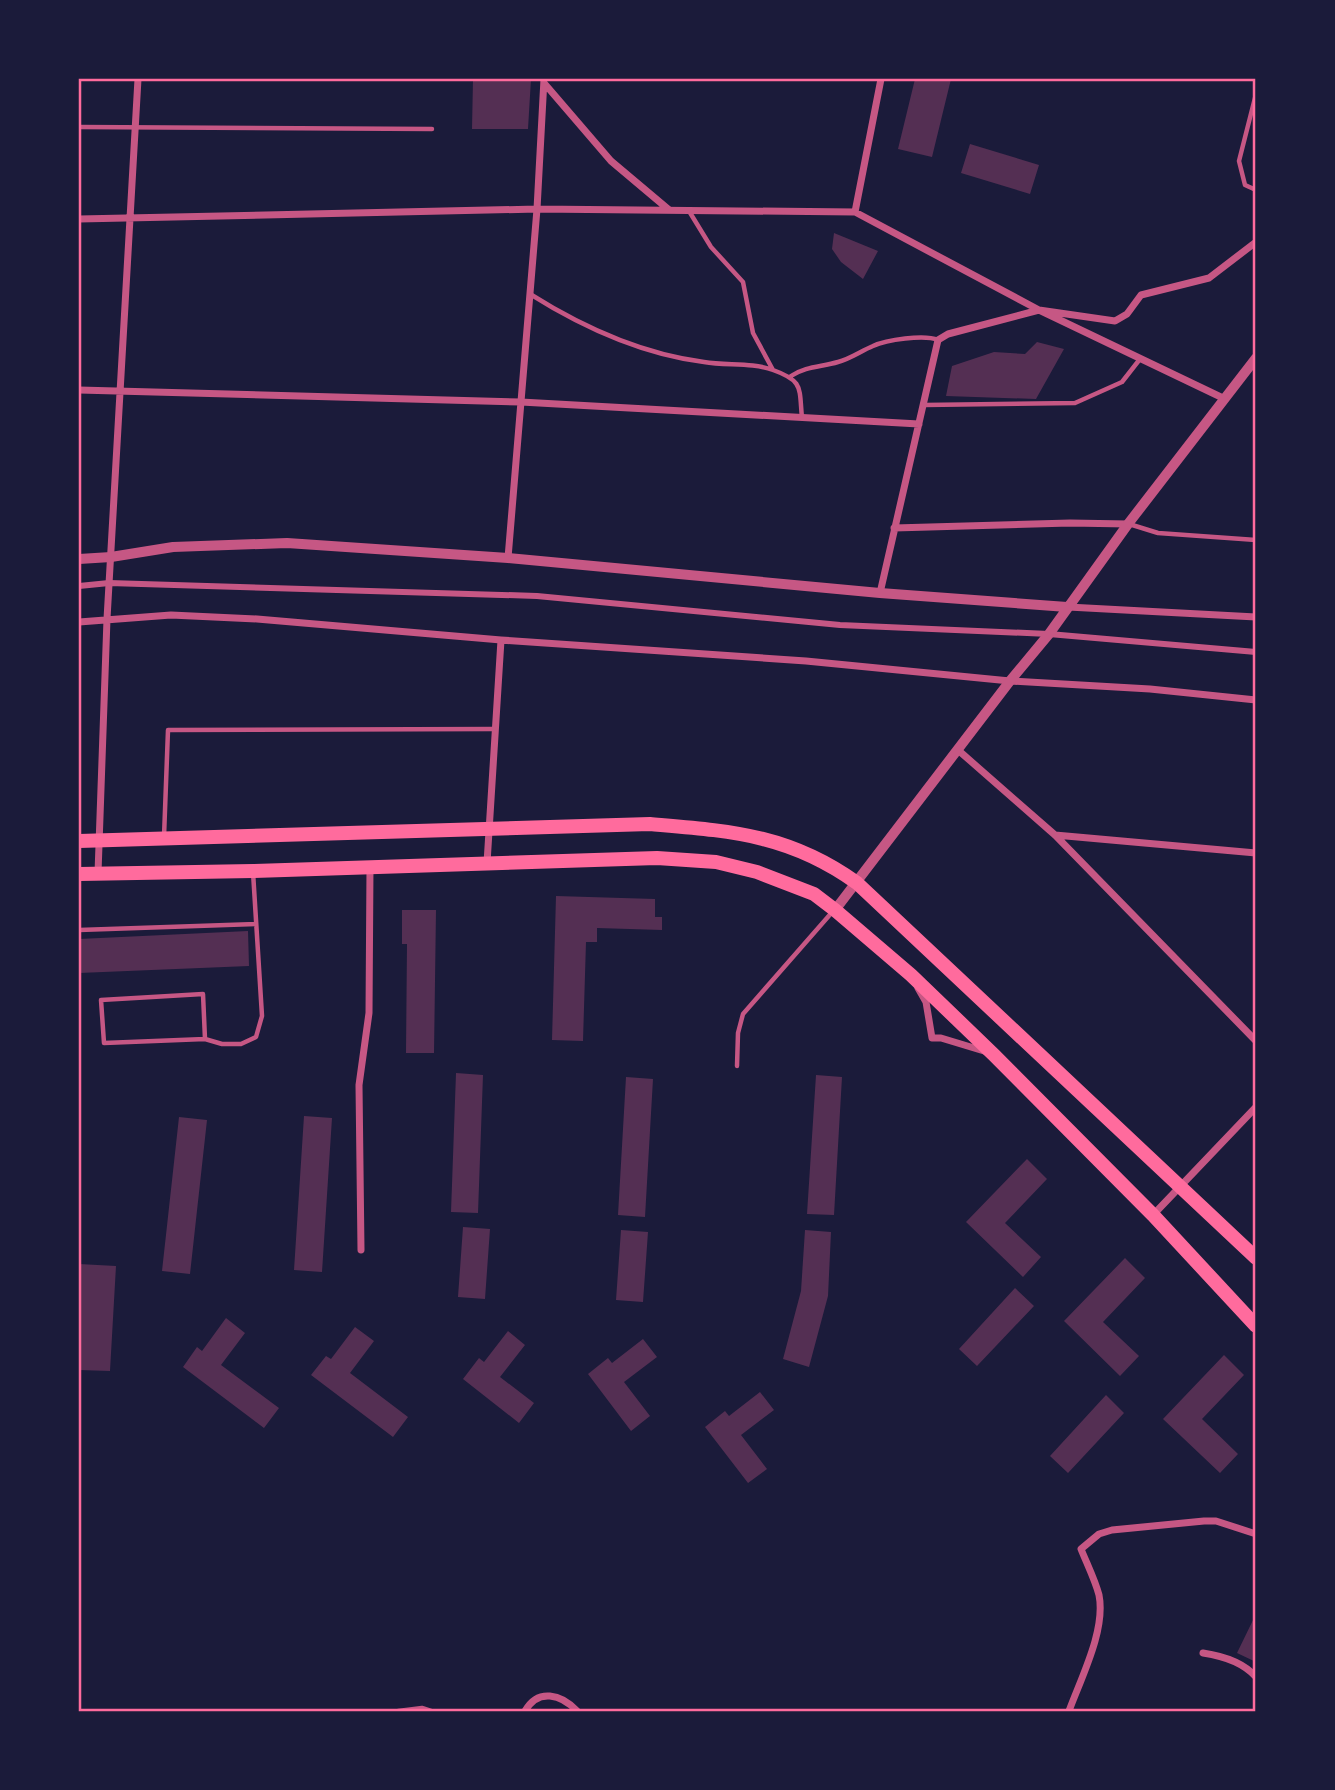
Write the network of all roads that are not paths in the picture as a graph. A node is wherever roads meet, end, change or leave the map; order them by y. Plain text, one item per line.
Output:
1 (138, 79) edge
2 (881, 79) edge
3 (544, 81) edge
4 (1256, 94) edge
5 (136, 126) junction
6 (79, 127) edge
7 (432, 129) dead end
8 (1256, 190) edge
9 (537, 209) junction
10 (668, 210) junction
11 (689, 210) junction
12 (855, 212) junction
13 (131, 218) junction
14 (79, 219) edge
15 (1256, 242) edge
16 (530, 294) junction
17 (1039, 310) junction
18 (938, 340) junction
19 (1141, 358) junction
20 (1256, 358) edge
21 (773, 370) junction
22 (791, 376) junction
23 (121, 389) junction
24 (79, 390) edge
25 (1225, 399) junction
26 (521, 402) junction
27 (924, 405) junction
28 (802, 418) junction
29 (919, 424) junction
30 (1128, 524) junction
31 (894, 528) junction
32 (1256, 540) edge
33 (111, 557) junction
34 (508, 558) junction
35 (79, 559) edge
36 (109, 583) junction
37 (79, 586) edge
38 (880, 593) junction
39 (1067, 607) junction
40 (1256, 617) edge
41 (107, 620) junction
42 (79, 622) edge
43 (1049, 634) junction
44 (501, 640) junction
45 (1256, 652) edge
46 (1010, 681) junction
47 (1256, 700) edge
48 (494, 729) junction
49 (958, 750) junction
50 (489, 828) junction
51 (1055, 835) junction
52 (164, 839) junction
53 (79, 841) edge
54 (99, 841) junction
55 (1256, 853) edge
56 (487, 863) junction
57 (370, 866) junction
58 (253, 871) junction
59 (98, 873) junction
60 (79, 874) edge
61 (857, 883) junction
62 (835, 910) junction
63 (256, 924) junction
64 (79, 930) edge
65 (911, 975) junction
66 (205, 1039) junction
67 (1256, 1041) edge
68 (994, 1055) junction
69 (737, 1066) dead end
70 (1256, 1107) edge
71 (1181, 1187) junction
72 (1153, 1214) junction
73 (361, 1250) dead end
74 (1256, 1258) edge
75 (1256, 1326) edge
76 (1256, 1534) edge
77 (1203, 1653) dead end
78 (1256, 1678) edge
79 (398, 1711) edge
80 (430, 1711) edge
81 (525, 1711) edge
82 (577, 1711) edge
83 (1069, 1711) edge

1 - 5 street
2 - 12 street
3 - 9 street
3 - 10 street
4 - 8 lane
5 - 6 lane
5 - 7 lane
5 - 13 street
9 - 10 street
9 - 13 street
9 - 16 street
10 - 11 street
11 - 12 street
11 - 21 lane
12 - 17 street
13 - 14 street
13 - 23 street
15 - 17 street
16 - 21 lane
16 - 26 street
17 - 18 street
17 - 19 street
18 - 22 lane
18 - 27 street
19 - 25 street
19 - 27 lane
20 - 25 street
21 - 22 lane
22 - 28 lane
23 - 24 street
23 - 26 street
23 - 33 street
25 - 30 street
26 - 28 street
26 - 34 street
27 - 29 street
28 - 29 street
29 - 31 street
30 - 31 street
30 - 32 lane
30 - 39 street
31 - 38 street
33 - 34 street
33 - 35 street
33 - 36 street
34 - 38 street
36 - 37 street
36 - 41 street
36 - 43 street
38 - 39 street
39 - 40 street
39 - 43 street
41 - 42 street
41 - 44 street
41 - 54 street
43 - 45 street
43 - 46 street
44 - 46 street
44 - 48 street
46 - 47 street
46 - 49 street
48 - 50 street
48 - 52 lane
49 - 51 street
49 - 61 street
50 - 52 main road
50 - 56 street
50 - 61 main road
51 - 55 street
51 - 67 street
52 - 54 main road
53 - 54 main road
54 - 59 street
56 - 57 main road
56 - 62 main road
57 - 58 main road
57 - 73 street
58 - 59 main road
58 - 63 lane
59 - 60 main road
61 - 62 street
61 - 71 main road
62 - 65 main road
62 - 69 lane
63 - 64 lane
63 - 66 lane
65 - 68 main road
65 - 68 street
66 - 66 lane
68 - 72 main road
70 - 71 street
71 - 72 street
71 - 74 main road
72 - 75 main road
76 - 83 street
77 - 78 street
79 - 80 lane
81 - 82 street

